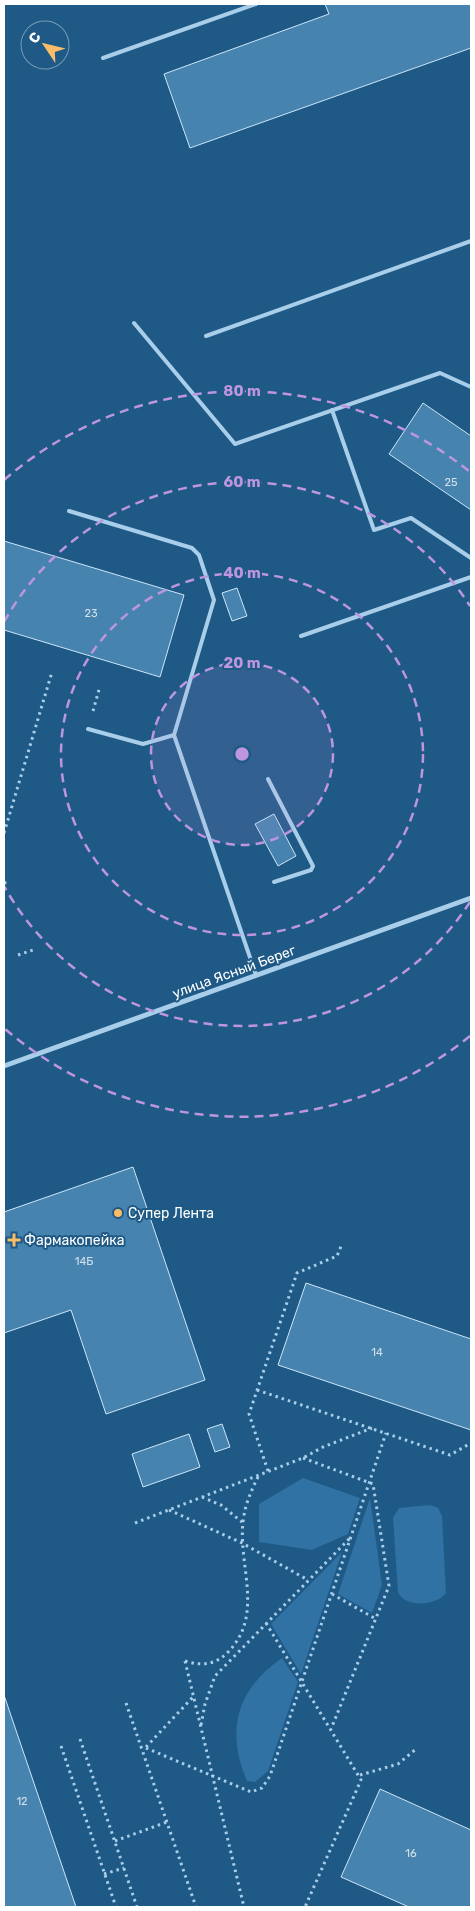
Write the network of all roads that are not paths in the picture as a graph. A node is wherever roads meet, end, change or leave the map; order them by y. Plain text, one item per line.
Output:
1 (256, 4) edge
2 (103, 58) dead end
3 (471, 241) edge
4 (134, 323) dead end
5 (206, 336) dead end
6 (471, 387) edge
7 (332, 410) junction
8 (69, 512) dead end
9 (471, 558) edge
10 (471, 577) edge
11 (301, 636) dead end
12 (88, 729) road end
13 (174, 734) junction
14 (268, 779) dead end
15 (274, 882) dead end
16 (471, 898) edge
17 (256, 975) junction
18 (4, 1066) edge

1 - 2 lane
3 - 5 lane
4 - 7 lane
6 - 7 lane
7 - 9 lane
8 - 13 lane
10 - 11 lane
12 - 13 lane
13 - 17 lane
14 - 15 lane
16 - 17 street, улица Ясный Берег
17 - 18 street, улица Ясный Берег

